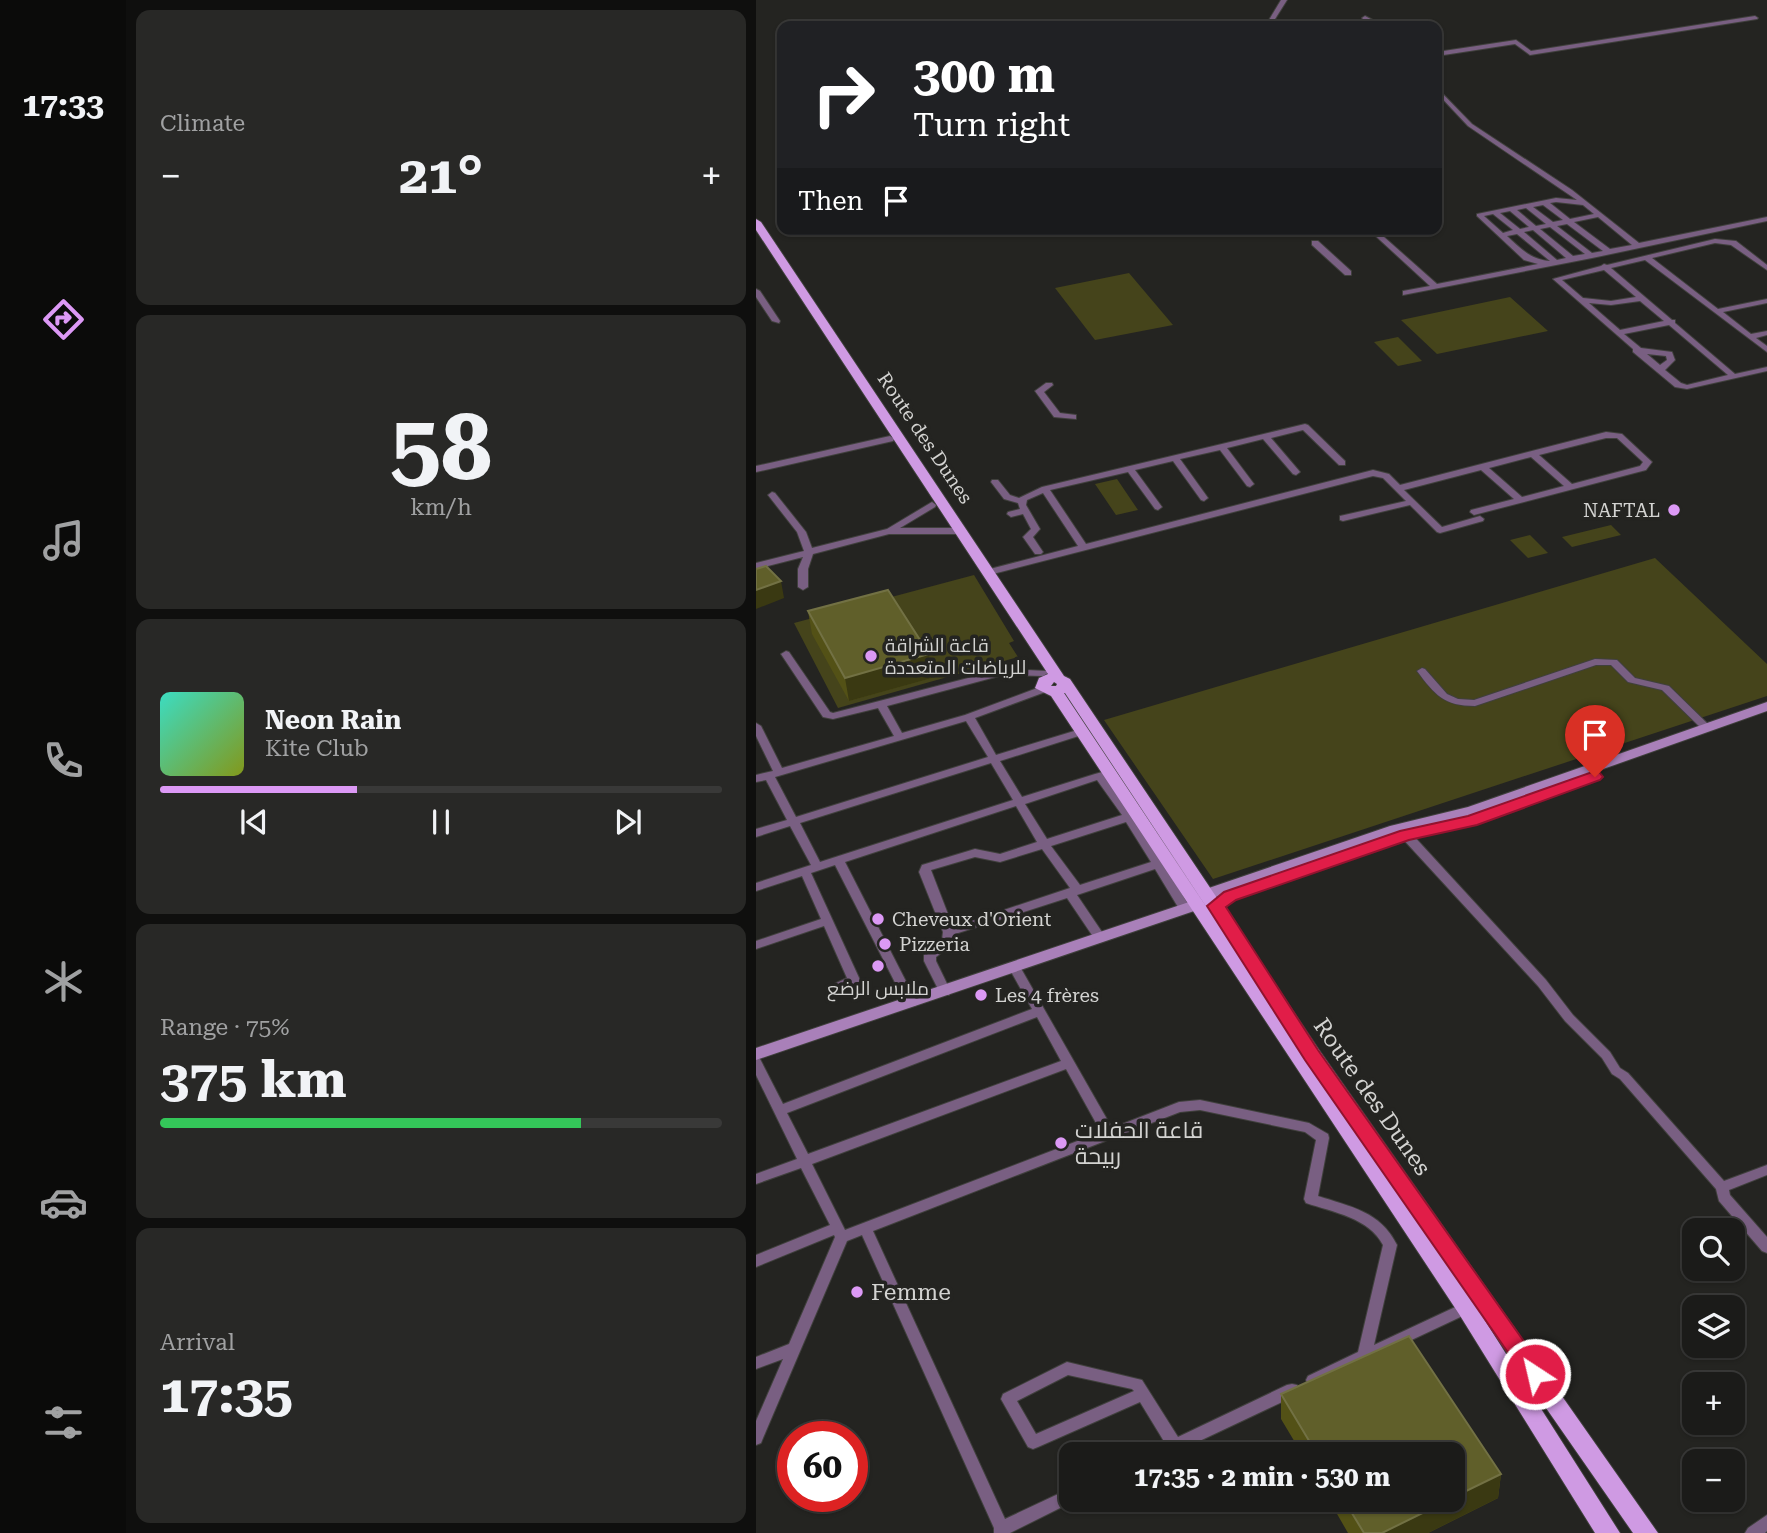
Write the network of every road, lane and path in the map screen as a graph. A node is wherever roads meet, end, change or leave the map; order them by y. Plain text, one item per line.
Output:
1 (1284, 0) edge
2 (1365, 18) dead end
3 (1755, 18) dead end
4 (1274, 21) edge
5 (1371, 21) edge
6 (1442, 53) edge
7 (1442, 95) edge
8 (1545, 203) junction
9 (1585, 203) junction
10 (1528, 206) junction
11 (1512, 209) junction
12 (1495, 212) junction
13 (1599, 215) junction
14 (1767, 219) edge
15 (756, 222) edge
16 (1569, 222) junction
17 (1552, 225) junction
18 (1535, 228) junction
19 (1518, 232) junction
20 (756, 234) edge
21 (1378, 235) edge
22 (1501, 235) junction
23 (1724, 241) junction
24 (1315, 243) dead end
25 (1638, 246) junction
26 (1609, 252) junction
27 (1592, 255) junction
28 (1646, 257) junction
29 (1572, 259) junction
30 (1555, 262) junction
31 (1545, 263) junction
32 (1606, 268) junction
33 (1767, 268) edge
34 (1348, 273) dead end
35 (1767, 276) edge
36 (1436, 287) junction
37 (756, 291) edge
38 (1406, 293) dead end
39 (1642, 298) junction
40 (1580, 300) junction
41 (1767, 300) edge
42 (1611, 303) junction
43 (1718, 311) junction
44 (1600, 318) junction
45 (776, 321) dead end
46 (1672, 322) junction
47 (1618, 333) junction
48 (1767, 333) edge
49 (1750, 337) junction
50 (1636, 350) junction
51 (1767, 350) edge
52 (1767, 369) edge
53 (1660, 370) junction
54 (1732, 376) junction
55 (1049, 385) dead end
56 (1073, 418) dead end
57 (1265, 436) junction
58 (890, 439) junction
59 (1221, 446) junction
60 (1533, 454) junction
61 (1174, 457) junction
62 (1342, 463) dead end
63 (1129, 468) junction
64 (1484, 468) junction
65 (756, 469) edge
66 (1296, 472) dead end
67 (995, 482) dead end
68 (1250, 484) dead end
69 (1570, 487) junction
70 (1400, 488) junction
71 (1045, 489) junction
72 (772, 495) dead end
73 (1204, 498) dead end
74 (1520, 500) junction
75 (1413, 502) junction
76 (932, 505) junction
77 (1024, 506) junction
78 (1158, 507) dead end
79 (1011, 514) dead end
80 (1343, 518) dead end
81 (889, 531) junction
82 (956, 531) junction
83 (1028, 537) junction
84 (1015, 540) dead end
85 (1084, 548) junction
86 (809, 551) junction
87 (1038, 552) dead end
88 (756, 566) edge
89 (989, 572) junction
90 (803, 587) dead end
91 (786, 654) dead end
92 (1422, 671) dead end
93 (1053, 683) junction
94 (881, 704) junction
95 (1767, 706) edge
96 (1767, 715) edge
97 (969, 717) junction
98 (756, 726) edge
99 (1707, 727) junction
100 (1084, 731) junction
101 (900, 738) junction
102 (993, 760) junction
103 (774, 774) junction
104 (1106, 774) junction
105 (756, 779) edge
106 (1019, 802) junction
107 (1129, 817) junction
108 (794, 822) junction
109 (756, 833) edge
110 (1406, 835) junction
111 (1044, 844) junction
112 (838, 860) junction
113 (1158, 864) junction
114 (811, 869) junction
115 (756, 887) edge
116 (1074, 892) junction
117 (1201, 903) junction
118 (828, 921) junction
119 (949, 932) junction
120 (1100, 938) junction
121 (756, 945) edge
122 (1015, 968) junction
123 (834, 989) dead end
124 (945, 992) junction
125 (911, 1003) junction
126 (1040, 1011) junction
127 (756, 1054) edge
128 (756, 1062) edge
129 (1070, 1063) junction
130 (780, 1110) junction
131 (1108, 1133) junction
132 (805, 1159) junction
133 (1767, 1170) edge
134 (756, 1179) edge
135 (1722, 1187) junction
136 (866, 1229) junction
137 (839, 1232) junction
138 (1767, 1247) edge
139 (756, 1261) edge
140 (1466, 1308) junction
141 (794, 1348) junction
142 (1364, 1356) junction
143 (756, 1363) edge
144 (1143, 1394) junction
145 (756, 1438) edge
146 (1173, 1442) edge
147 (1183, 1442) edge
148 (1059, 1501) edge
149 (1767, 1522) edge
150 (1002, 1531) edge
151 (1608, 1533) edge
152 (1646, 1533) edge
153 (1753, 1533) edge

1 - 4 street
2 - 5 street
3 - 6 street
7 - 9 street
8 - 9 street
8 - 10 street
8 - 16 street
9 - 13 street
10 - 11 street
10 - 17 street
11 - 12 street
11 - 18 street
12 - 19 street
12 - 22 street
13 - 16 street
13 - 25 street
14 - 25 street
15 - 82 main road, Route des Dunes
16 - 17 street
16 - 26 street
17 - 18 street
17 - 27 street
18 - 19 street
18 - 29 street
19 - 22 street
19 - 30 street
20 - 58 main road, Route des Dunes
21 - 36 street
22 - 31 street
23 - 28 street
23 - 33 street
23 - 35 street
24 - 34 street
25 - 26 street
26 - 27 street
27 - 29 street
27 - 32 street
28 - 32 street
28 - 43 street
29 - 30 street
30 - 31 street
31 - 36 street
32 - 39 street
32 - 40 street
36 - 38 street
37 - 45 street
39 - 42 street
39 - 46 street
40 - 42 street
40 - 44 street
41 - 43 street
42 - 44 street
43 - 49 street
44 - 47 street
46 - 47 street
46 - 54 street
47 - 50 street
48 - 49 street
49 - 51 street
50 - 53 street
50 - 53 street
52 - 54 street
53 - 54 street
55 - 56 street
57 - 59 street
57 - 62 street
57 - 66 street
58 - 65 street
58 - 76 main road, Route des Dunes
59 - 61 street
59 - 68 street
60 - 64 street
60 - 69 street
60 - 69 street
61 - 63 street
61 - 73 street
63 - 71 street
63 - 78 street
64 - 70 street
64 - 74 street
67 - 77 street
69 - 74 street
70 - 75 street
70 - 85 street
71 - 77 street
71 - 85 street
72 - 86 street
74 - 75 street
75 - 80 street
76 - 81 street
76 - 82 main road, Route des Dunes
77 - 79 street
77 - 83 street
81 - 82 street
81 - 86 street
82 - 89 main road, Route des Dunes
82 - 93 main road, Route des Dunes
83 - 84 street
83 - 87 street
85 - 89 street
86 - 88 street
86 - 90 street
89 - 93 main road, Route des Dunes
91 - 94 street
92 - 99 street
93 - 94 street
93 - 97 street
93 - 100 main road, Route des Dunes
93 - 117 main road, Route des Dunes
94 - 101 street
95 - 99 street
96 - 110 street
97 - 101 street
97 - 102 street
98 - 103 street
99 - 117 street
100 - 102 street
100 - 104 main road, Route des Dunes
101 - 103 street
102 - 106 street
102 - 108 street
103 - 105 street
103 - 108 street
104 - 106 street
104 - 107 street
104 - 117 main road, Route des Dunes
106 - 111 street
106 - 112 street
107 - 111 street
107 - 113 street
108 - 109 street
108 - 114 street
110 - 117 street
110 - 135 street
111 - 116 street
111 - 119 street
112 - 114 street
112 - 125 street
113 - 116 street
113 - 117 street
114 - 115 street
114 - 118 street
116 - 119 street
116 - 120 street
117 - 120 street
117 - 140 main road, Route des Dunes
117 - 152 main road, Route des Dunes
118 - 121 street
118 - 123 street
119 - 124 street
120 - 122 street
122 - 124 street
122 - 126 street
124 - 125 street
125 - 127 street
126 - 129 street
126 - 130 street
128 - 130 street
129 - 131 street
129 - 132 street
130 - 132 street
131 - 136 street
131 - 142 street
132 - 134 street
132 - 137 street
133 - 135 street
135 - 138 street
136 - 137 street
136 - 150 street
137 - 139 street
137 - 141 street
140 - 142 street
140 - 151 main road, Route des Dunes
141 - 143 street
141 - 145 street
142 - 147 street
144 - 144 street
144 - 146 street
148 - 150 street
149 - 153 street

